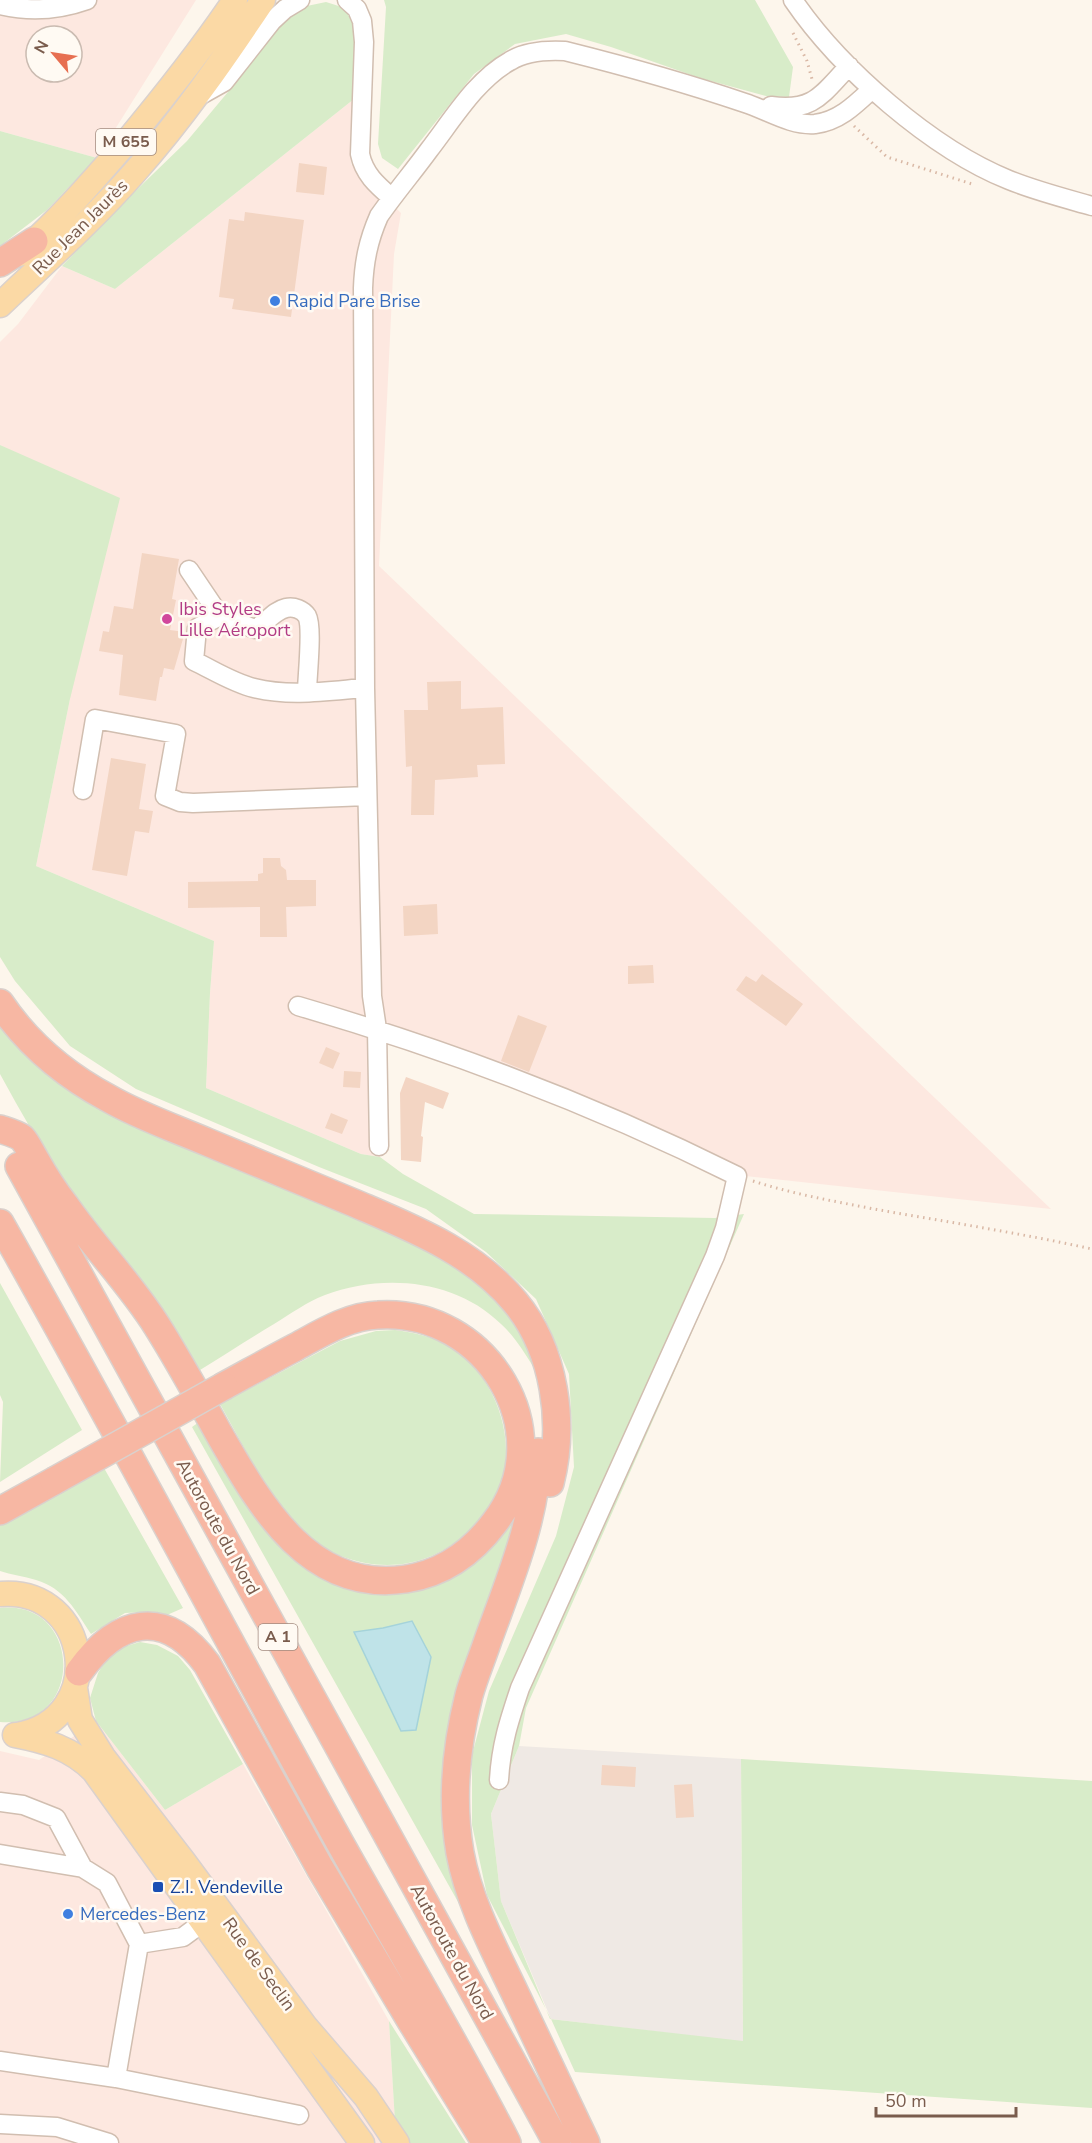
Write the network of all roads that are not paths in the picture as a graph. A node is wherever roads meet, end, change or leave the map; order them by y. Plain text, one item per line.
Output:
1 (87, 0) edge
2 (235, 0) edge
3 (263, 0) edge
4 (300, 0) edge
5 (347, 0) edge
6 (793, 0) edge
7 (0, 5) edge
8 (849, 66) junction
9 (872, 89) junction
10 (197, 96) junction
11 (746, 103) junction
12 (392, 198) junction
13 (1092, 206) edge
14 (34, 241) junction
15 (0, 263) edge
16 (0, 270) edge
17 (0, 305) edge
18 (189, 570) dead end
19 (220, 616) junction
20 (365, 688) junction
21 (307, 692) junction
22 (83, 790) dead end
23 (367, 796) junction
24 (0, 1003) edge
25 (298, 1006) dead end
26 (377, 1029) junction
27 (0, 1130) edge
28 (380, 1146) dead end
29 (0, 1223) edge
30 (220, 1380) junction
31 (51, 1475) junction
32 (0, 1495) edge
33 (0, 1511) edge
34 (506, 1592) junction
35 (1, 1593) edge
36 (77, 1680) junction
37 (8, 1735) edge
38 (499, 1780) dead end
39 (0, 1802) edge
40 (0, 1854) edge
41 (84, 1868) junction
42 (202, 1923) junction
43 (139, 1944) junction
44 (0, 2061) edge
45 (116, 2078) junction
46 (298, 2115) dead end
47 (0, 2124) edge
48 (87, 2140) edge
49 (109, 2143) edge
50 (362, 2143) edge
51 (397, 2143) edge
52 (486, 2143) edge
53 (507, 2143) edge
54 (557, 2143) edge
55 (586, 2143) edge

1 - 7 street
2 - 14 main road, Rue Jean Jaurès / M 655
3 - 10 main road, Rue Jean Jaurès / M 655
4 - 10 street
5 - 12 street
6 - 8 street
8 - 9 street
8 - 11 street
9 - 11 street
9 - 13 street
10 - 17 main road, Rue Jean Jaurès / M 655
11 - 12 street
12 - 20 street
14 - 15 highway
14 - 16 main road, Rue Jean Jaurès / M 655
18 - 19 street
19 - 21 street
19 - 21 street
20 - 21 street
20 - 23 street
22 - 23 street
23 - 26 street
24 - 34 highway
25 - 26 street
26 - 28 street
26 - 38 street
27 - 30 highway
27 - 54 highway, Autoroute du Nord / A 1
29 - 53 highway, A 1
30 - 31 highway, bridge
30 - 34 highway
31 - 32 highway
31 - 33 highway
34 - 55 highway
35 - 36 main road, Rue de Seclin
36 - 37 main road
36 - 51 main road, Rue de Seclin
36 - 52 highway
37 - 42 main road, Rue de Seclin
39 - 41 street
40 - 41 street
41 - 43 street
42 - 43 street
42 - 50 main road, Rue de Seclin
43 - 45 street
44 - 45 street
45 - 46 street
47 - 48 street
48 - 49 street

